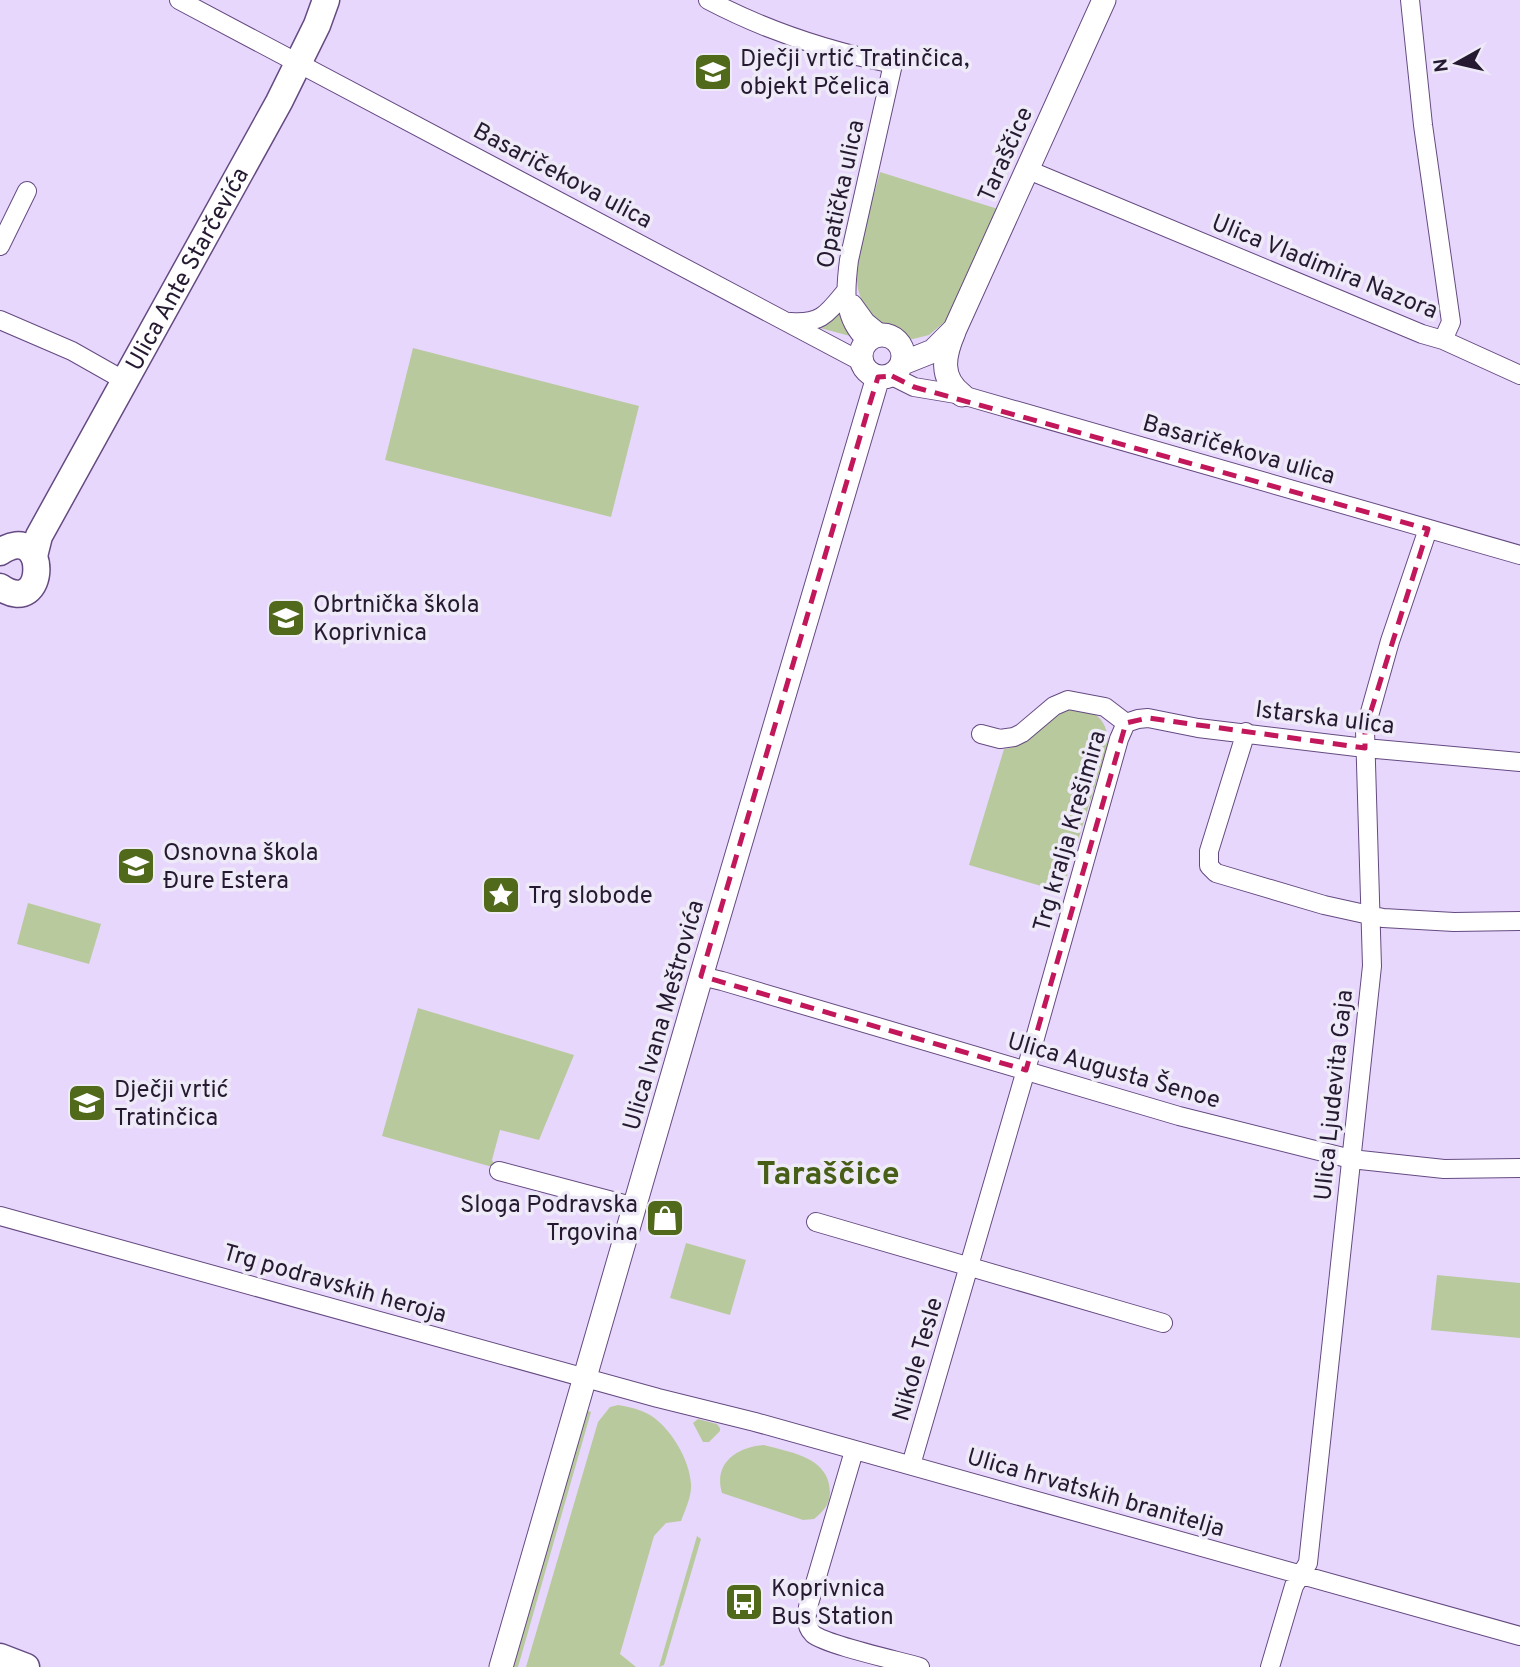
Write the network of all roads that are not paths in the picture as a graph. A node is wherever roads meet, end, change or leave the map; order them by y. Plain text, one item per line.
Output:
1 (179, 0) edge
2 (326, 0) edge
3 (708, 0) edge
4 (1104, 0) edge
5 (1410, 0) edge
6 (298, 63) junction
7 (1026, 169) junction
8 (27, 191) dead end
9 (0, 246) edge
10 (845, 292) junction
11 (0, 320) edge
12 (788, 322) junction
13 (955, 329) junction
14 (1443, 340) junction
15 (881, 356) junction
16 (1520, 375) edge
17 (125, 381) junction
18 (953, 394) junction
19 (1428, 529) junction
20 (24, 548) edge
21 (1520, 555) edge
22 (4, 595) edge
23 (1126, 723) junction
24 (1246, 732) junction
25 (982, 734) dead end
26 (1365, 748) junction
27 (1520, 762) edge
28 (1370, 915) junction
29 (1520, 921) edge
30 (701, 976) junction
31 (1026, 1070) junction
32 (1351, 1159) junction
33 (1520, 1168) edge
34 (499, 1171) dead end
35 (635, 1207) junction
36 (0, 1216) edge
37 (816, 1222) dead end
38 (970, 1266) junction
39 (1163, 1322) dead end
40 (586, 1378) junction
41 (657, 1398) joint
42 (854, 1451) junction
43 (911, 1465) junction
44 (1301, 1576) junction
45 (1520, 1636) edge
46 (0, 1657) edge
47 (26, 1667) edge
48 (501, 1667) edge
49 (920, 1667) edge
50 (1270, 1667) edge

1 - 6 street, Basaričekova ulica
2 - 6 main road, Ulica Ante Starčevića
3 - 10 street, Opatička ulica
4 - 7 street, Taraščice
5 - 14 street, Ulica Vladimira Nazora
6 - 12 street, Basaričekova ulica
6 - 17 main road, Ulica Ante Starčevića
7 - 13 street, Taraščice
7 - 14 street, Ulica Vladimira Nazora
8 - 9 street
10 - 12 street
10 - 15 street, Opatička ulica
11 - 17 street
12 - 15 street, Basaričekova ulica
13 - 15 street, Taraščice
13 - 18 street
14 - 16 street
15 - 18 street, Basaričekova ulica
15 - 30 street, Ulica Ivana Meštrovića
17 - 20 main road, Ulica Ante Starčevića
18 - 19 street, Basaričekova ulica
19 - 21 street, Basaričekova ulica
19 - 26 street, Ulica Ljudevita Gaja
20 - 22 main road
23 - 24 street, Istarska ulica
23 - 25 street, Trg kralja Krešimira
23 - 31 street, Trg kralja Krešimira
24 - 26 street, Istarska ulica
24 - 28 street
26 - 27 street, Istarska ulica
26 - 28 street, Ulica Ljudevita Gaja
28 - 29 street
28 - 32 street, Ulica Ljudevita Gaja
30 - 31 street, Ulica Augusta Šenoe
30 - 35 street, Ulica Ivana Meštrovića
31 - 32 street, Ulica Augusta Šenoe
31 - 38 street, Nikole Tesle
32 - 33 street, Ulica Augusta Šenoe
32 - 44 street, Ulica Ljudevita Gaja
34 - 35 street
35 - 40 street, Ulica Ivana Meštrovića
36 - 40 street, Trg podravskih heroja
37 - 38 street
38 - 39 street
38 - 43 street, Nikole Tesle
40 - 41 street, Trg podravskih heroja
40 - 48 street, Ulica Ivana Meštrovića
41 - 42 street, Ulica hrvatskih branitelja
42 - 43 street, Ulica hrvatskih branitelja
42 - 49 street
43 - 44 street, Ulica hrvatskih branitelja
44 - 45 street, Ulica hrvatskih branitelja
44 - 50 street, Ulica Ljudevita Gaja
46 - 47 main road

